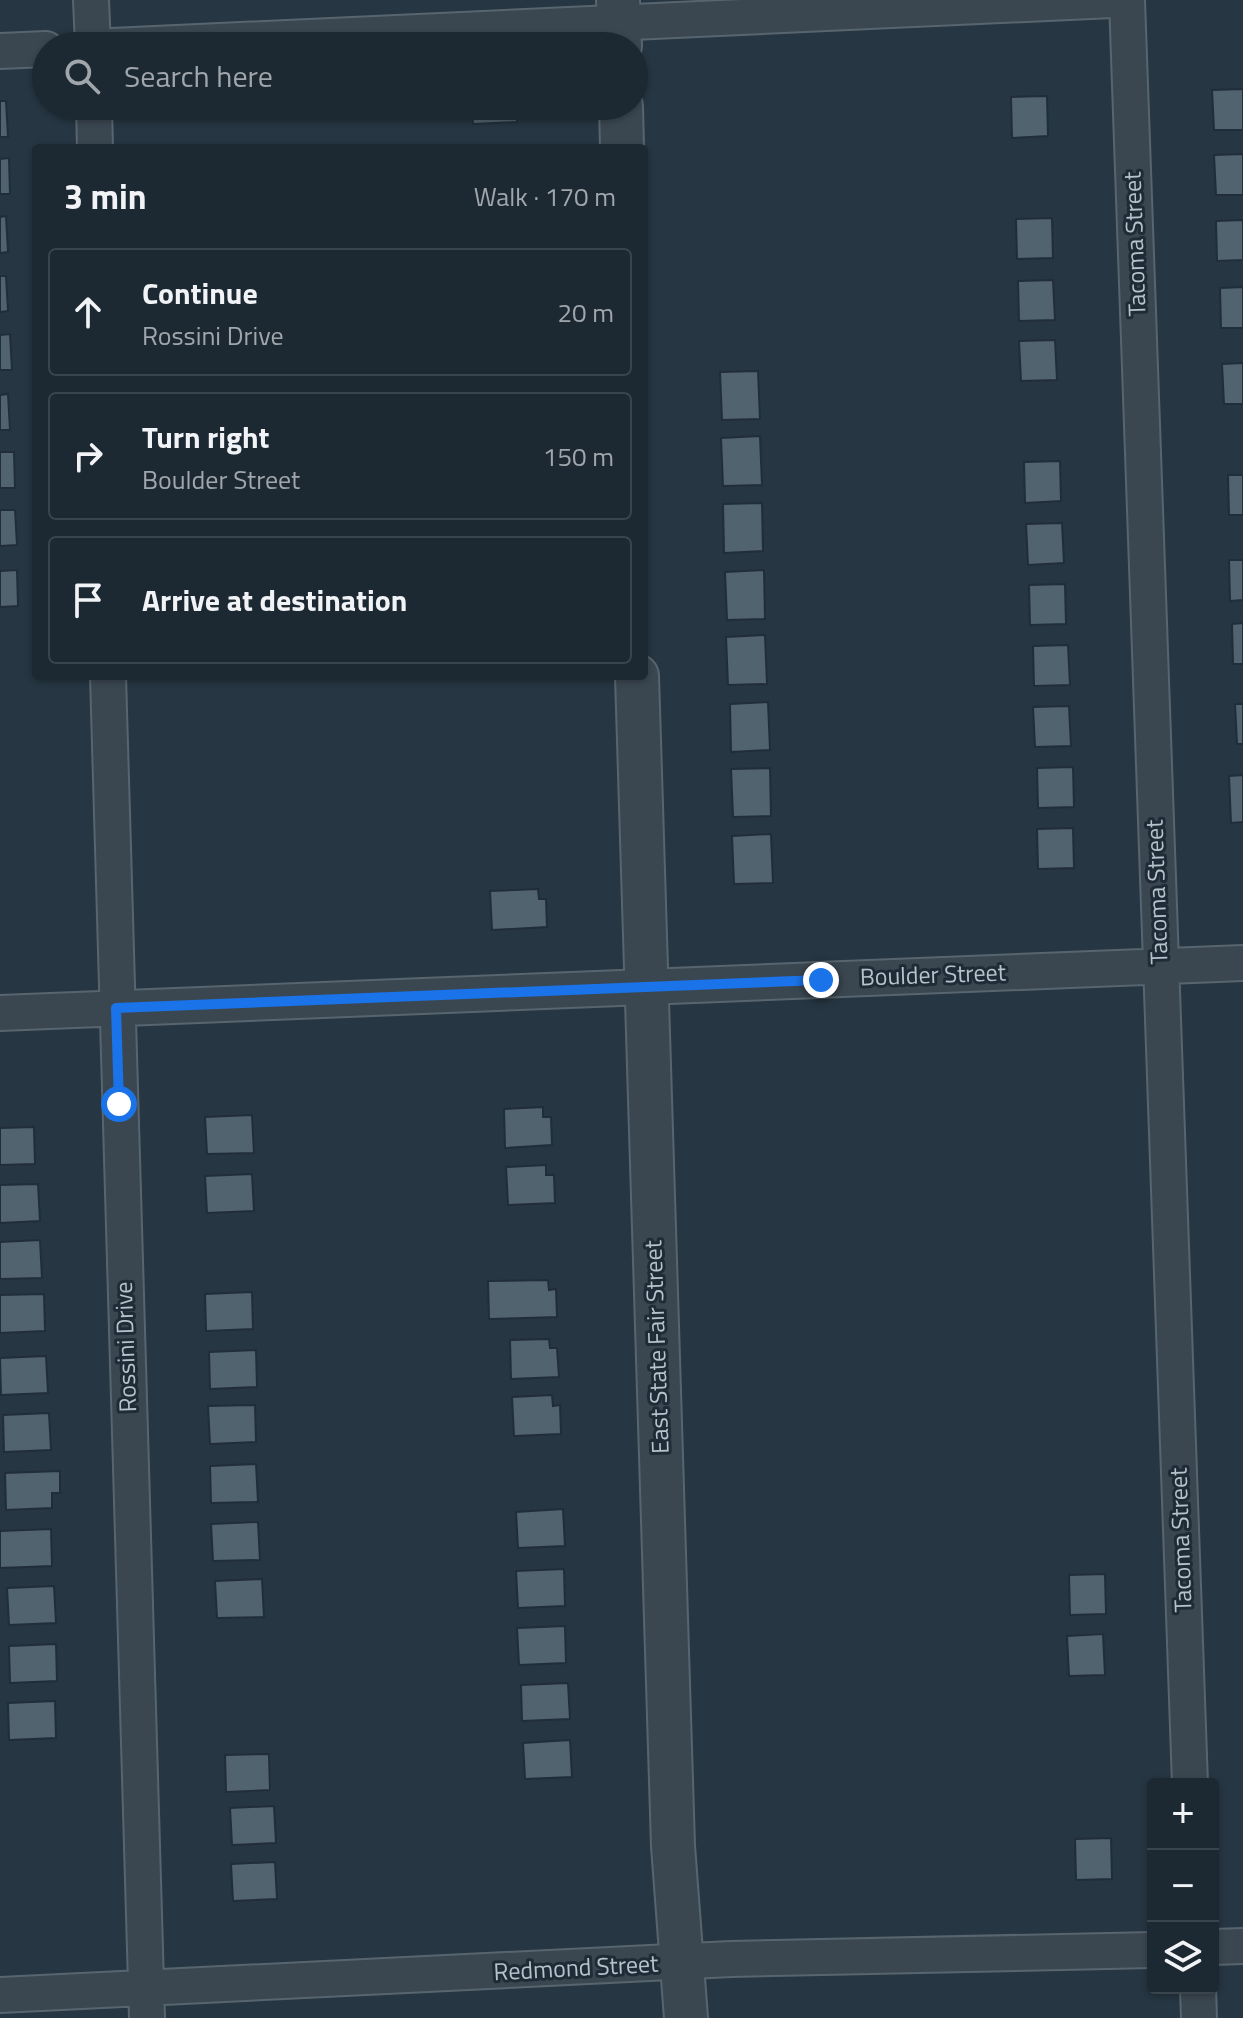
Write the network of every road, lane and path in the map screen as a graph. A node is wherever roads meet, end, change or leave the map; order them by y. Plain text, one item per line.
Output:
1 (91, 0) edge
2 (1112, 0) edge
3 (1127, 0) edge
4 (619, 22) edge
5 (92, 32) edge
6 (408, 32) edge
7 (32, 50) edge
8 (0, 51) edge
9 (94, 120) edge
10 (621, 120) edge
11 (95, 144) edge
12 (622, 144) edge
13 (108, 680) edge
14 (637, 680) edge
15 (1243, 963) edge
16 (1160, 966) junction
17 (645, 987) junction
18 (116, 1008) junction
19 (0, 1013) edge
20 (1190, 1778) edge
21 (1243, 1946) edge
22 (1219, 1947) edge
23 (1147, 1950) edge
24 (683, 1963) junction
25 (1198, 1994) edge
26 (0, 1995) edge
27 (146, 2003) edge
28 (686, 2018) edge
29 (1199, 2018) edge

1 - 5 street
2 - 4 street
3 - 16 street, Tacoma Street
4 - 6 street
7 - 8 street
9 - 11 street
10 - 12 street
13 - 18 street, Rossini Drive
14 - 17 street, East State Fair Street
15 - 16 street, Boulder Street
16 - 17 street, Boulder Street
16 - 20 street, Tacoma Street
17 - 18 street, Boulder Street
17 - 24 street, East State Fair Street
18 - 19 street, Boulder Street
18 - 27 street, Rossini Drive
21 - 22 street
23 - 24 street, Redmond Street
24 - 27 street, Redmond Street
24 - 28 street, East State Fair Street
25 - 29 street
26 - 27 street, Redmond Street

